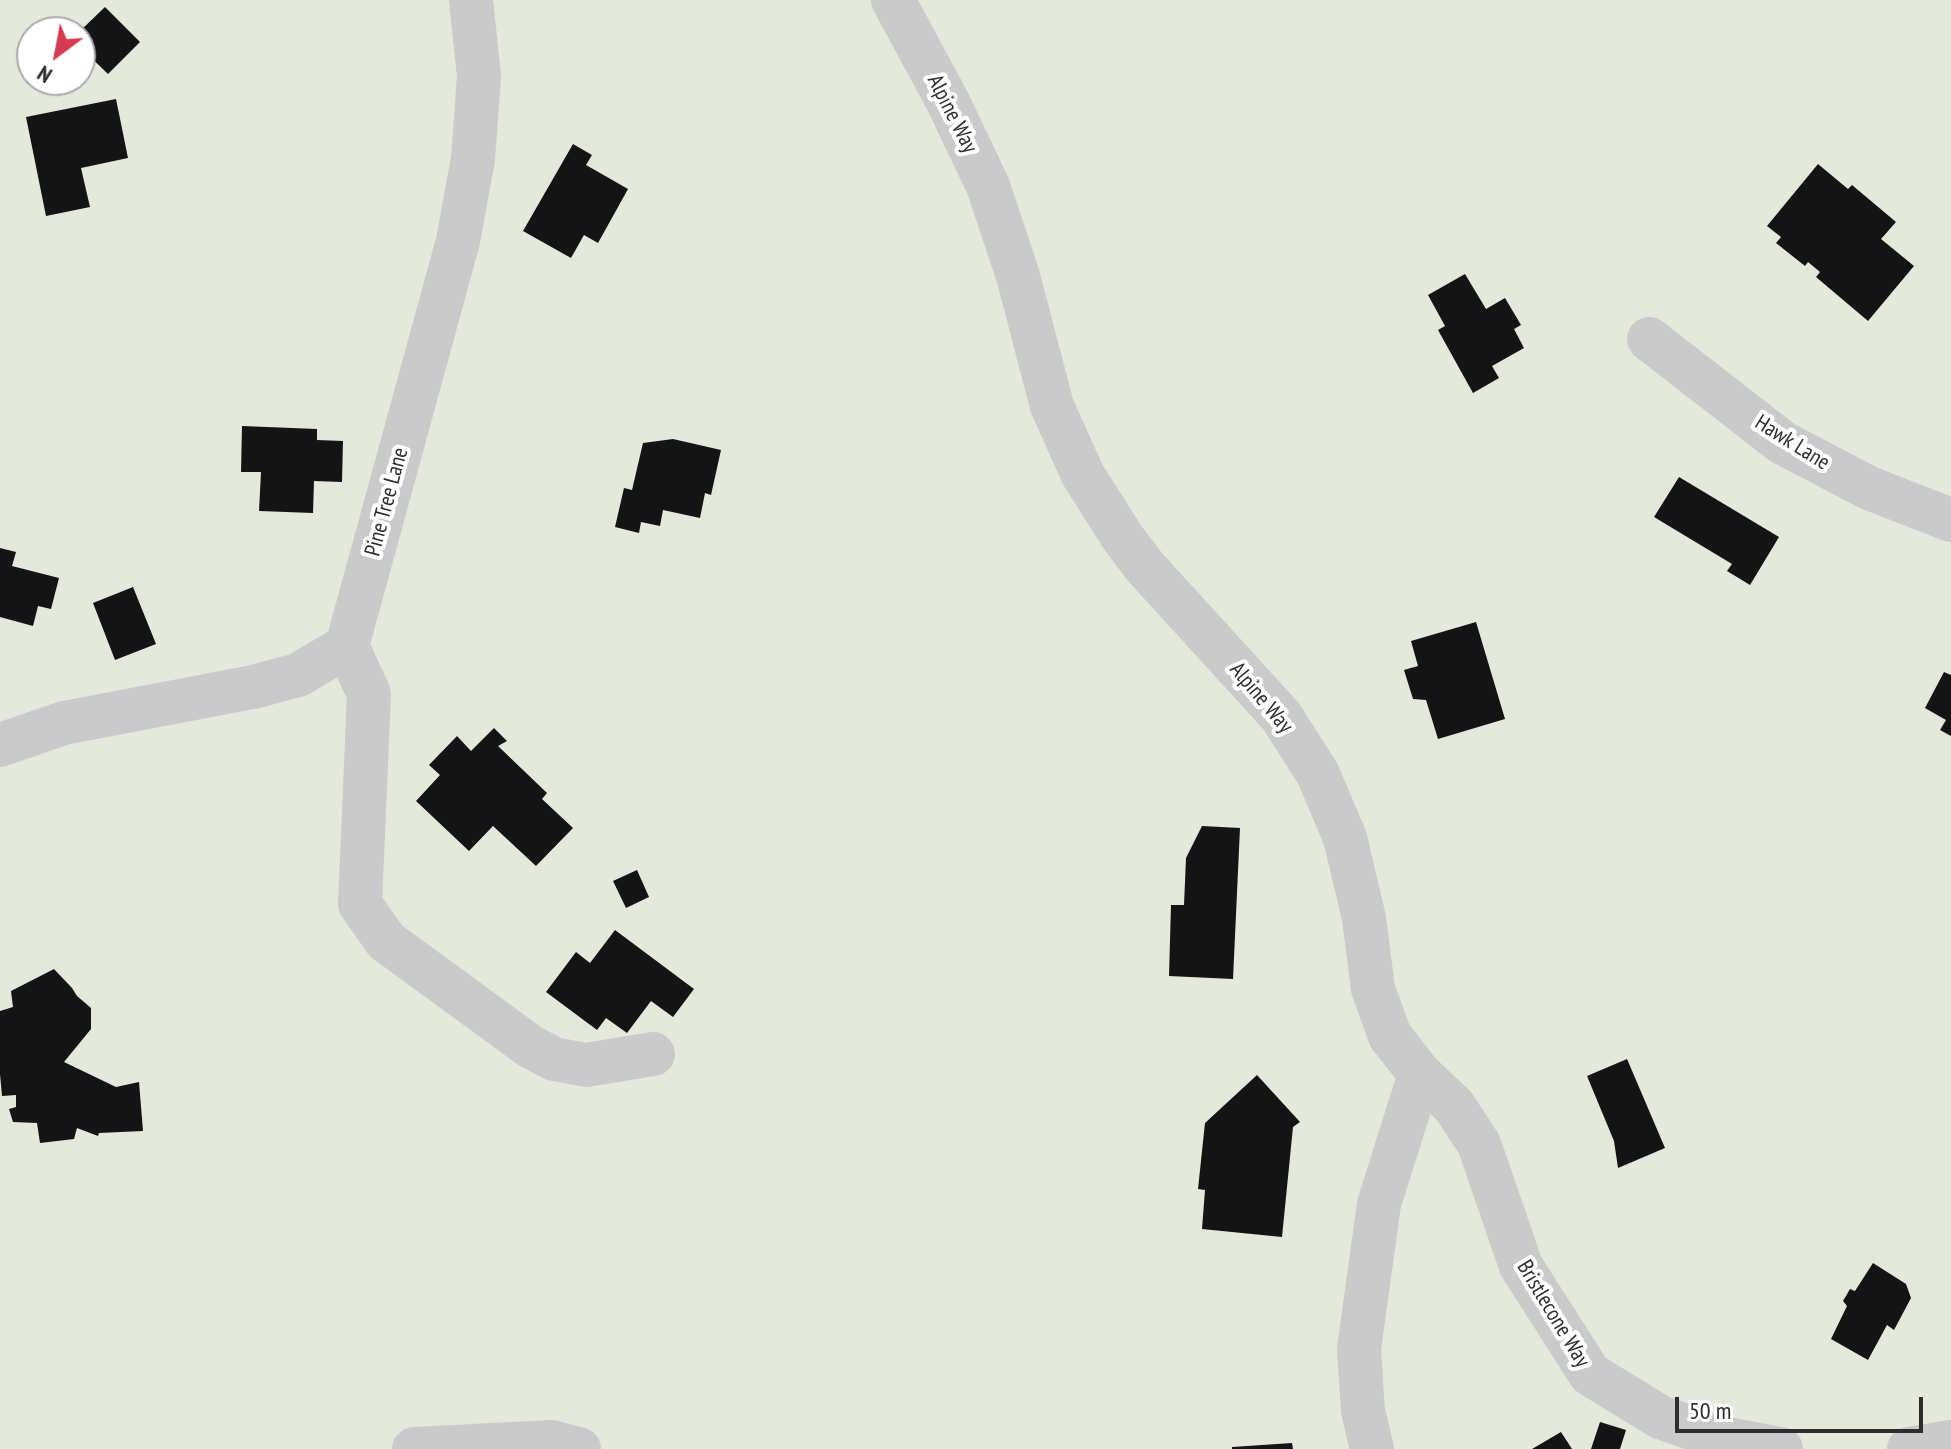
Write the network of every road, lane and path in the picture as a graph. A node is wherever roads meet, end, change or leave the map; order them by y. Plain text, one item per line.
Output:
1 (471, 0) edge
2 (893, 0) edge
3 (1649, 339) dead end
4 (1951, 520) edge
5 (347, 646) junction
6 (0, 745) edge
7 (653, 1054) dead end
8 (1420, 1074) junction
9 (1951, 1442) edge
10 (414, 1449) edge
11 (579, 1449) edge
12 (1372, 1449) edge
13 (1781, 1449) edge
14 (1909, 1449) edge

1 - 5 street, Pine Tree Lane
2 - 8 street, Alpine Way
3 - 4 street, Hawk Lane
5 - 6 street
5 - 7 street
8 - 12 street
8 - 13 street, Bristlecone Way
9 - 14 street
10 - 11 street

